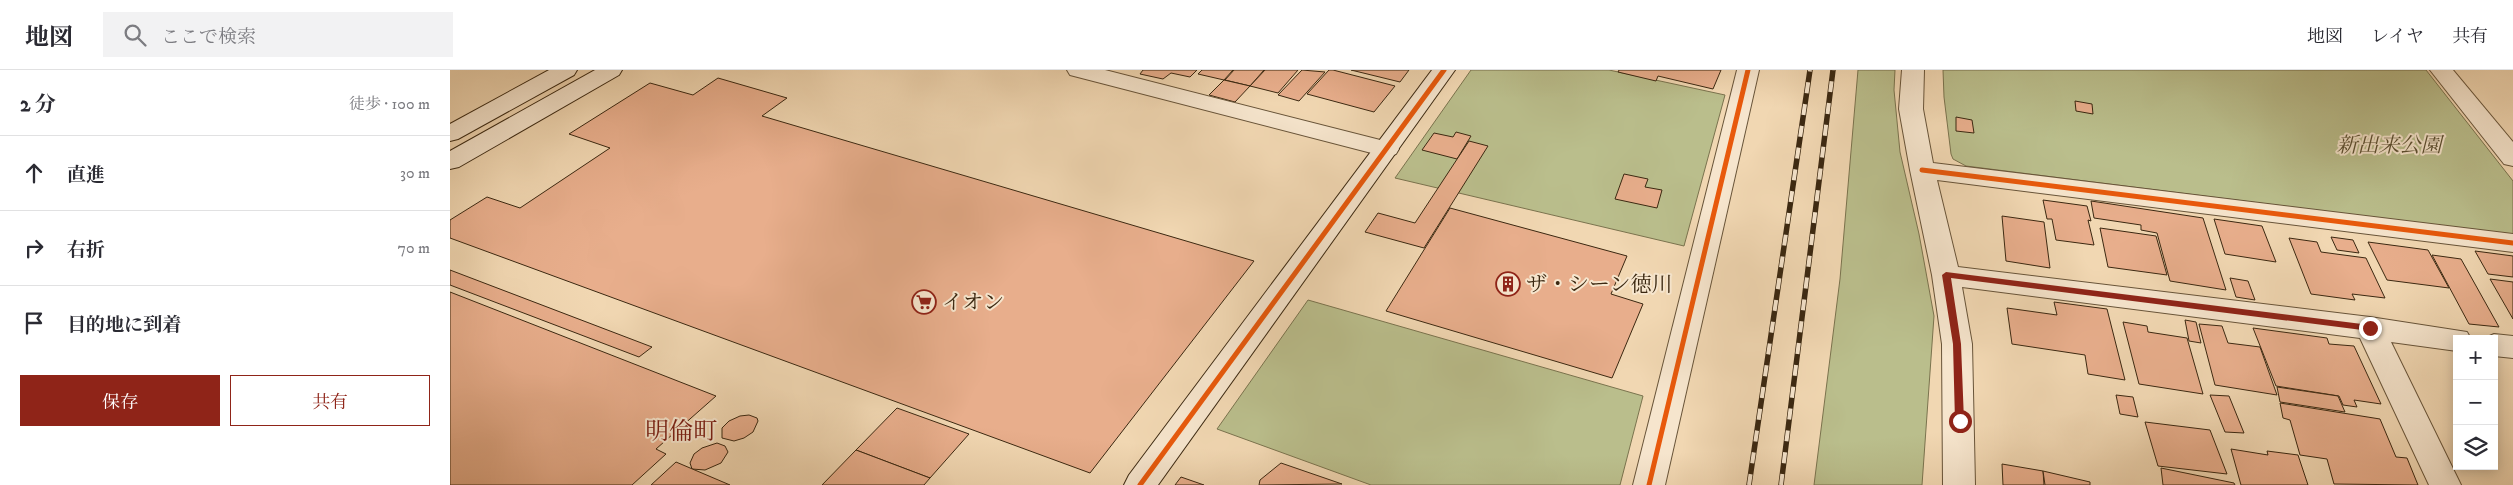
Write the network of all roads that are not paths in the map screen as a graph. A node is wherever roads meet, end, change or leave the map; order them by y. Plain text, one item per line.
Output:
1 (566, 70) edge
2 (611, 70) edge
3 (1078, 70) edge
4 (1444, 70) edge
5 (1748, 70) edge
6 (1913, 70) edge
7 (2441, 70) edge
8 (450, 134) edge
9 (1387, 149) junction
10 (2513, 158) edge
11 (450, 160) edge
12 (1922, 170) junction
13 (2513, 243) edge
14 (1946, 275) junction
15 (2370, 328) junction
16 (2453, 339) edge
17 (2498, 345) edge
18 (2513, 347) edge
19 (1140, 485) edge
20 (1649, 485) edge
21 (1959, 485) edge
22 (2445, 485) edge

1 - 8 street
2 - 11 street
3 - 9 street
4 - 9 street
5 - 20 street
6 - 12 street
7 - 10 street
9 - 19 street
12 - 13 street
12 - 14 street
14 - 15 street
14 - 21 street
15 - 16 street
15 - 22 street
17 - 18 street

